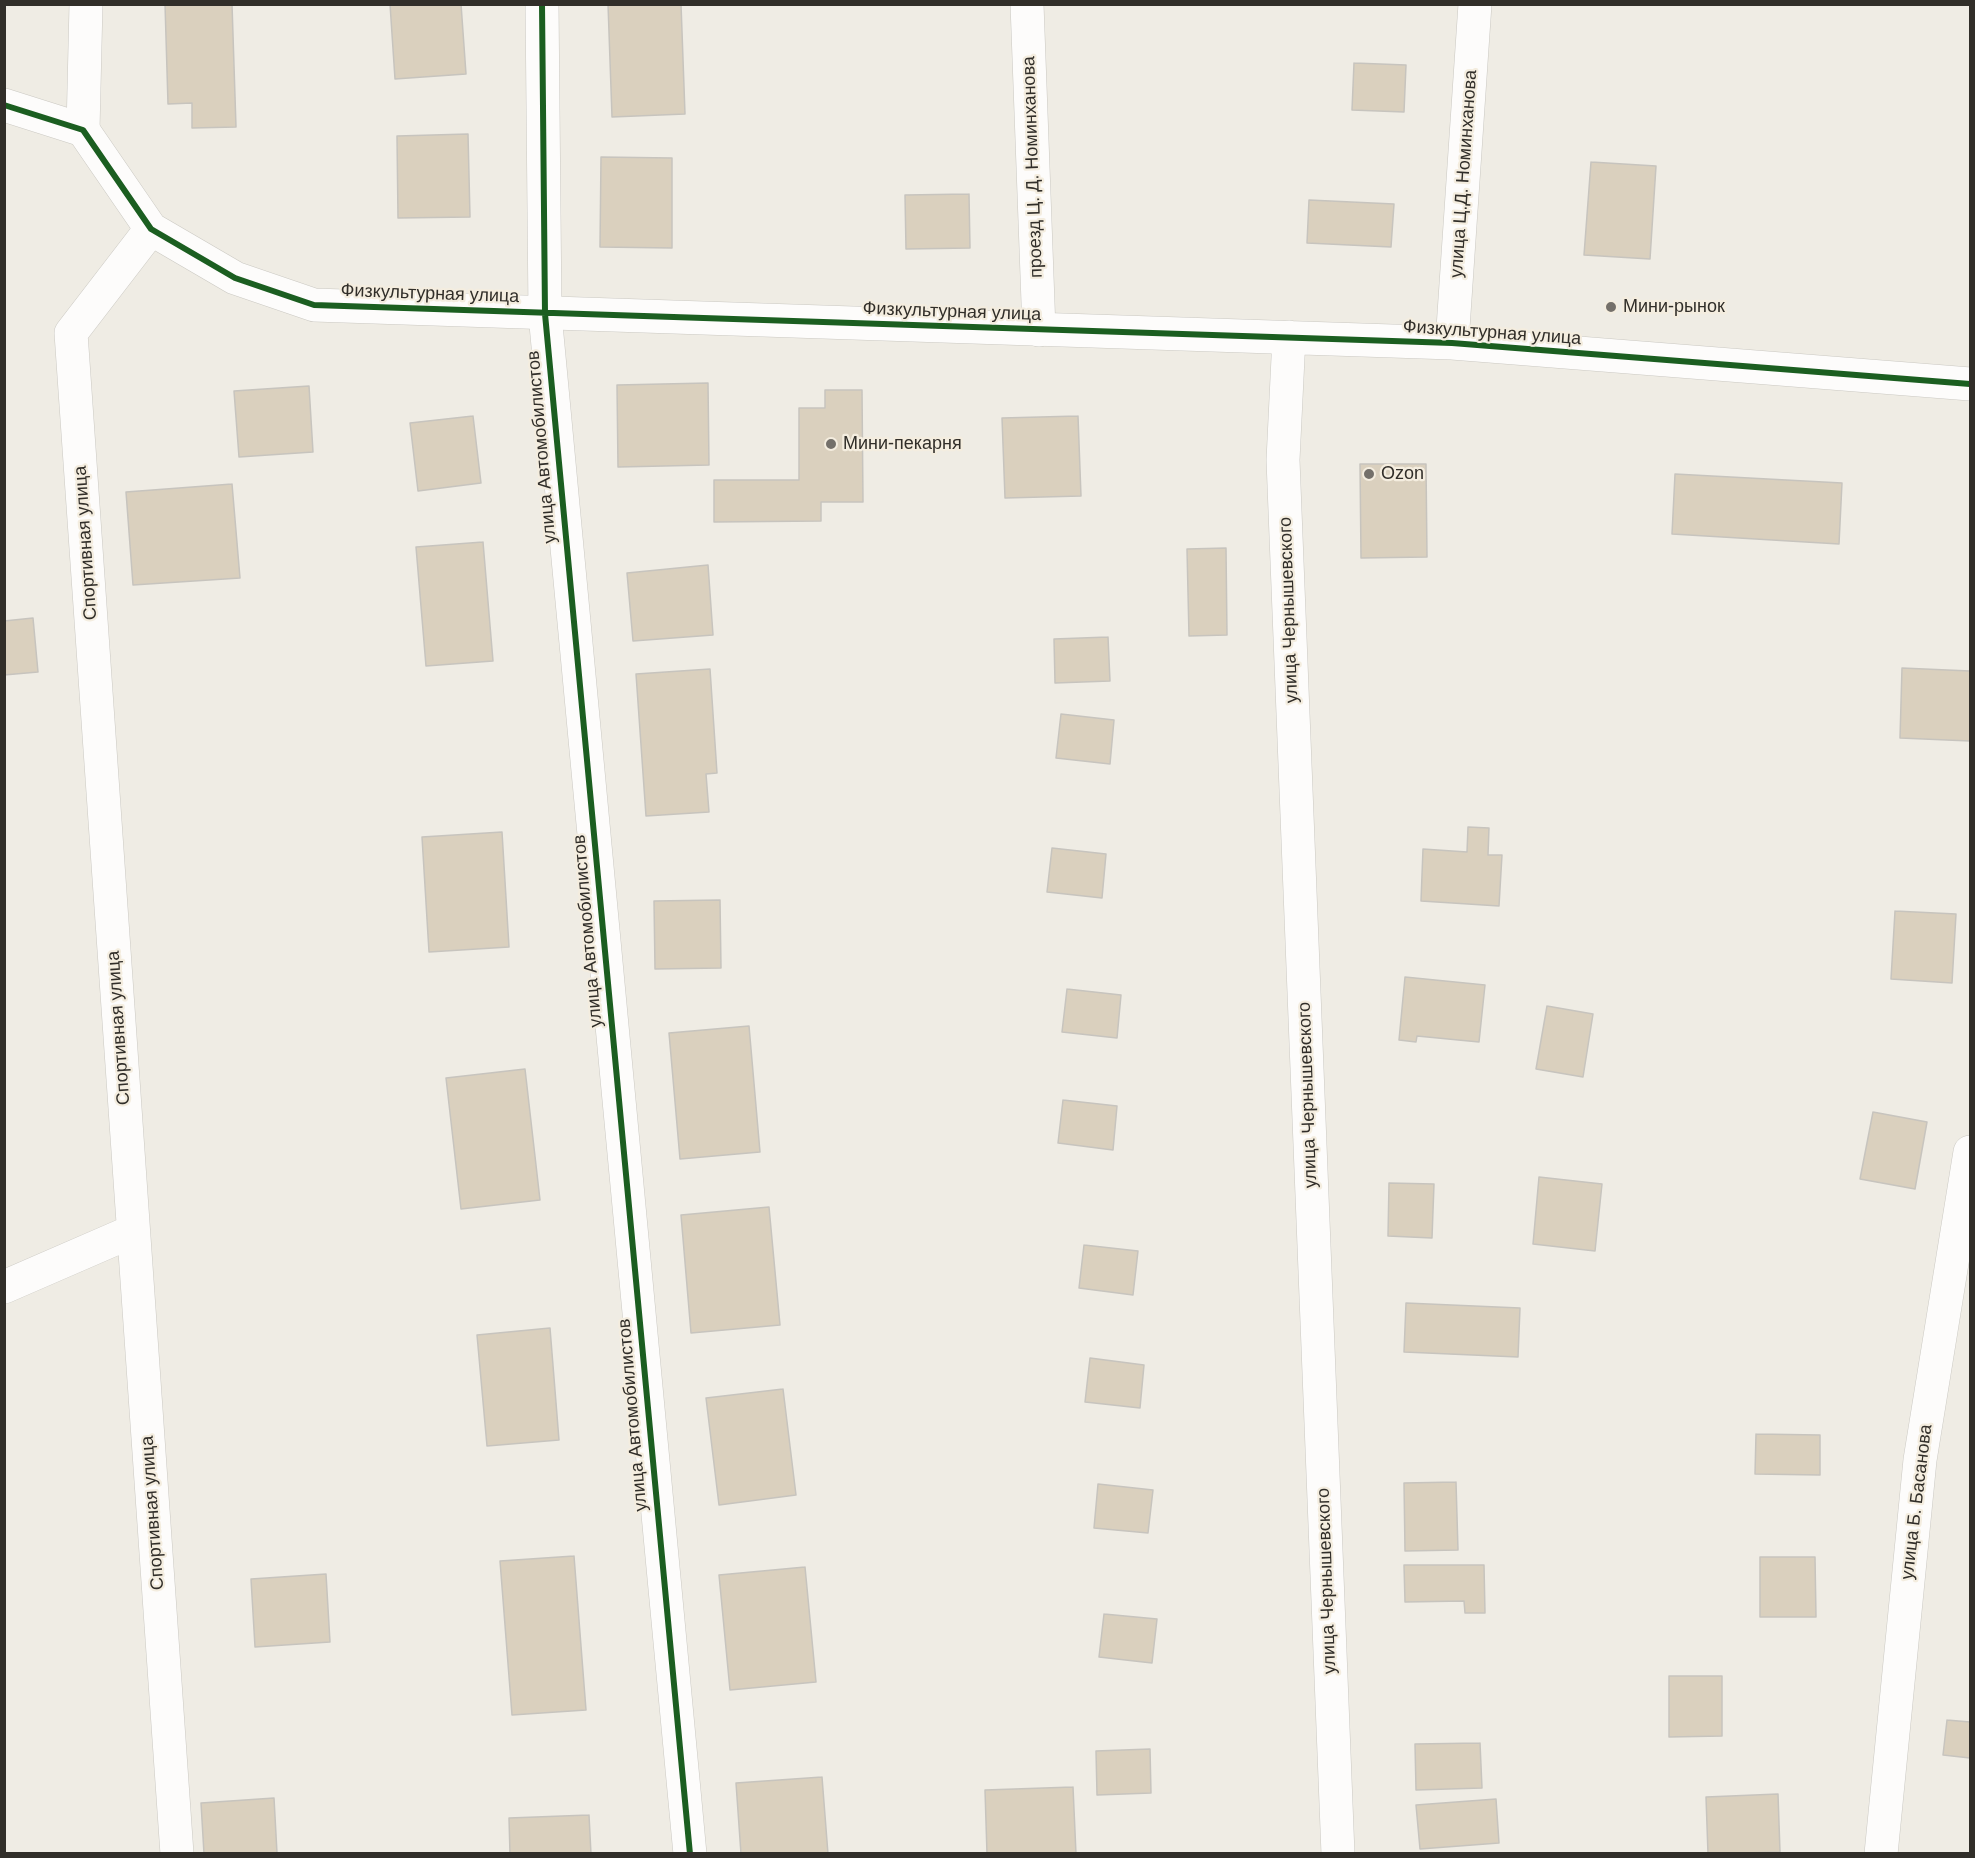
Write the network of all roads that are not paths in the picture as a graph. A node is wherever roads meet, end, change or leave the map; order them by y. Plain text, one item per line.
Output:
1 (86, 4) edge
2 (542, 4) edge
3 (1027, 4) edge
4 (1475, 4) edge
5 (4, 105) edge
6 (83, 130) junction
7 (151, 229) junction
8 (544, 314) junction
9 (1039, 330) junction
10 (1289, 337) junction
11 (1452, 343) junction
12 (1971, 384) edge
13 (1971, 1152) edge
14 (133, 1231) junction
15 (4, 1287) edge
16 (177, 1854) edge
17 (690, 1854) edge
18 (1338, 1854) edge
19 (1881, 1854) edge

1 - 6 street
2 - 8 street, улица Автомобилистов
3 - 9 street, проезд Ц. Д. Номинханова
4 - 11 street, улица Ц.Д. Номинханова
5 - 6 street
6 - 7 street, Физкультурная улица
7 - 8 street, Физкультурная улица
7 - 14 street, Спортивная улица
8 - 9 street, Физкультурная улица
8 - 17 street, улица Автомобилистов
9 - 10 street, Физкультурная улица
10 - 11 street, Физкультурная улица
10 - 18 street, улица Чернышевского
11 - 12 street, Физкультурная улица
13 - 19 street, улица Б. Басанова
14 - 15 street
14 - 16 street, Спортивная улица

